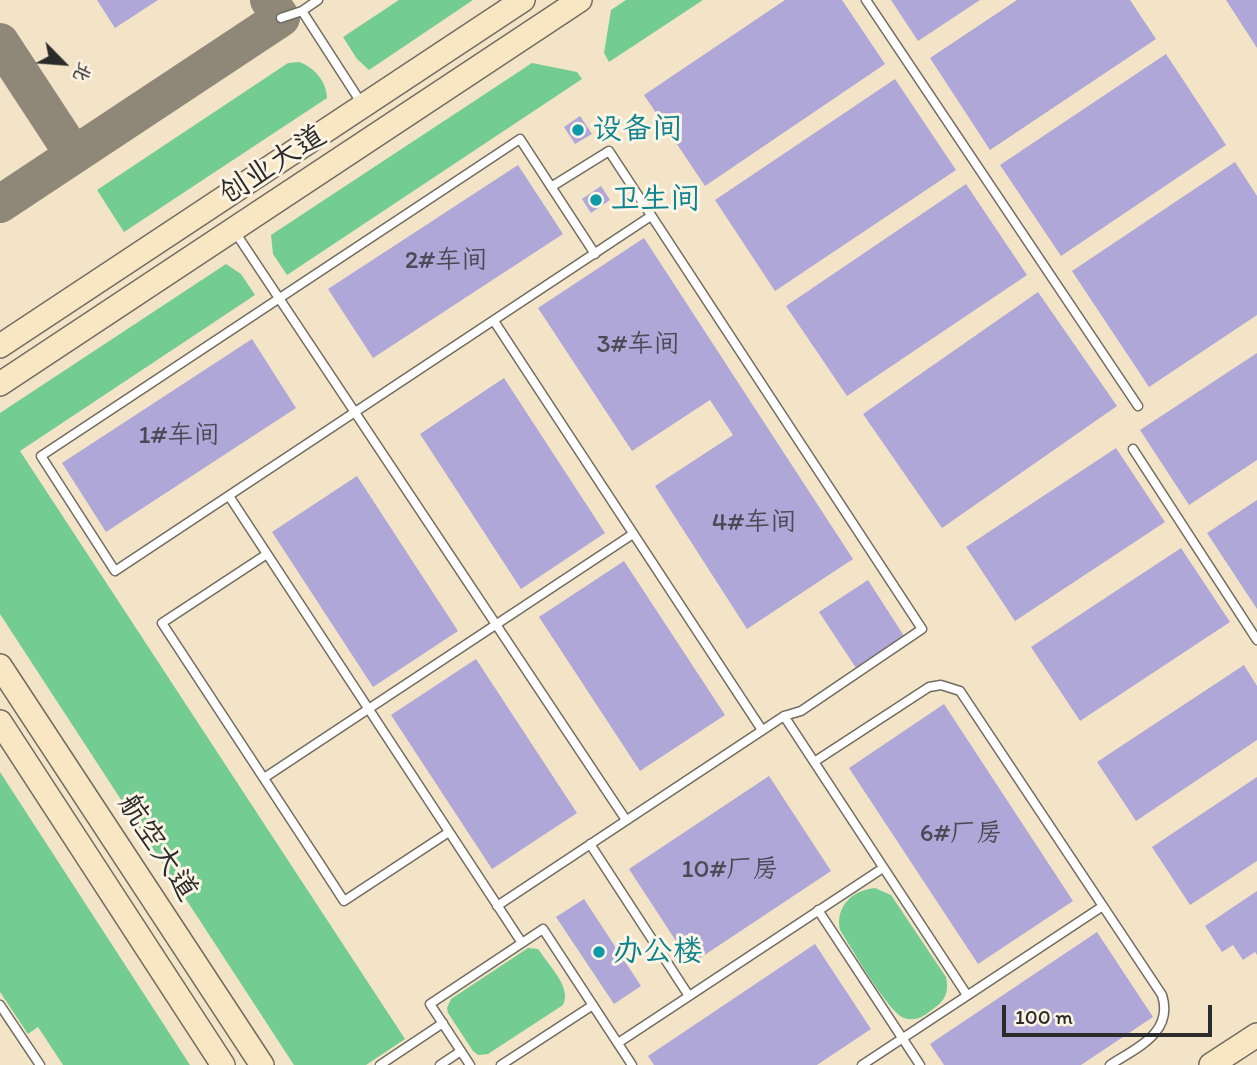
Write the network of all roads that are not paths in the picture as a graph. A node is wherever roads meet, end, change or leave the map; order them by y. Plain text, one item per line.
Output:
1 (318, 0) edge
2 (523, 0) edge
3 (580, 0) edge
4 (866, 0) edge
5 (302, 11) junction
6 (281, 18) dead end
7 (363, 106) junction
8 (551, 187) junction
9 (651, 216) junction
10 (233, 229) junction
11 (595, 254) junction
12 (279, 298) junction
13 (494, 321) junction
14 (0, 346) edge
15 (0, 384) edge
16 (1138, 406) dead end
17 (355, 412) junction
18 (1133, 449) dead end
19 (229, 496) junction
20 (633, 534) junction
21 (267, 554) junction
22 (496, 625) junction
23 (1257, 640) edge
24 (0, 666) edge
25 (368, 709) junction
26 (784, 716) junction
27 (0, 722) edge
28 (762, 730) junction
29 (814, 762) junction
30 (264, 778) junction
31 (626, 820) junction
32 (449, 832) junction
33 (590, 844) junction
34 (883, 868) junction
35 (497, 906) junction
36 (1103, 906) junction
37 (818, 910) junction
38 (522, 943) junction
39 (967, 995) junction
40 (689, 996) junction
41 (0, 1005) edge
42 (593, 1005) junction
43 (443, 1023) junction
44 (1257, 1035) edge
45 (902, 1038) junction
46 (618, 1043) junction
47 (461, 1051) junction
48 (1239, 1057) edge
49 (40, 1065) edge
50 (223, 1065) edge
51 (262, 1065) edge
52 (380, 1065) edge
53 (440, 1065) edge
54 (470, 1065) edge
55 (501, 1065) edge
56 (632, 1065) edge
57 (862, 1065) edge
58 (920, 1065) edge
59 (1110, 1065) edge
60 (1211, 1065) edge

1 - 5 lane
2 - 7 main road, 创业大道
3 - 10 main road, 创业大道
4 - 16 lane
5 - 6 lane
5 - 7 lane
7 - 14 main road, 创业大道
8 - 9 lane
8 - 11 lane
8 - 12 lane
9 - 11 lane
9 - 26 lane
10 - 12 lane
10 - 15 main road, 创业大道
11 - 13 lane
12 - 17 lane
12 - 19 lane
13 - 17 lane
13 - 20 lane
17 - 19 lane
17 - 22 lane
18 - 23 lane
19 - 21 lane
20 - 22 lane
20 - 28 lane
21 - 25 lane
21 - 30 lane
22 - 25 lane
22 - 31 lane
24 - 51 main road, 航空大道
25 - 30 lane
25 - 32 lane
26 - 28 lane
26 - 29 lane
27 - 50 main road
28 - 31 lane
29 - 34 lane
29 - 36 lane
30 - 32 lane
31 - 33 lane
32 - 35 lane
33 - 35 lane
33 - 40 lane
34 - 37 lane
34 - 39 lane
35 - 38 lane
36 - 39 lane
36 - 59 lane
37 - 40 lane
37 - 45 lane
38 - 42 lane
38 - 43 lane
39 - 45 lane
40 - 46 lane
41 - 49 lane
42 - 46 lane
42 - 55 lane
43 - 47 lane
43 - 52 lane
44 - 48 main road
45 - 57 lane
45 - 58 lane
46 - 56 lane
47 - 53 lane
47 - 54 lane
48 - 60 main road

